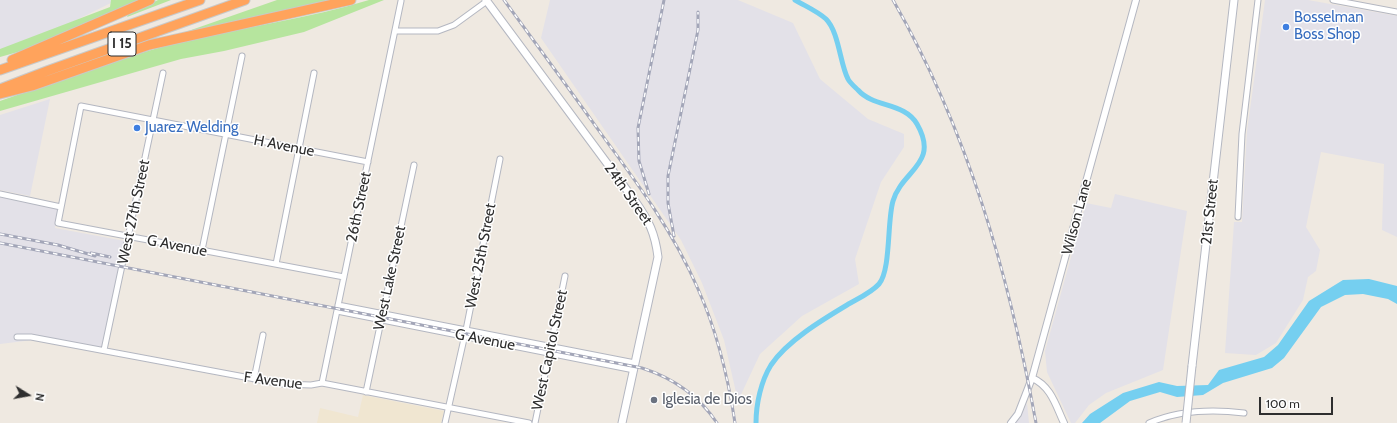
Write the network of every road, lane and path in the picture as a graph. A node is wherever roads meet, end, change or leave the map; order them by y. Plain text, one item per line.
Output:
1 (150, 0) edge
2 (200, 0) edge
3 (245, 0) edge
4 (351, 0) edge
5 (1136, 0) edge
6 (1234, 0) edge
7 (1258, 0) edge
8 (1334, 0) edge
9 (401, 1) dead end
10 (487, 1) edge
11 (1397, 12) edge
12 (395, 32) junction
13 (242, 56) dead end
14 (0, 65) edge
15 (0, 70) edge
16 (163, 73) dead end
17 (314, 73) dead end
18 (0, 89) edge
19 (0, 94) edge
20 (153, 120) junction
21 (226, 134) junction
22 (299, 149) junction
23 (500, 159) dead end
24 (368, 162) junction
25 (414, 165) dead end
26 (0, 194) edge
27 (61, 207) junction
28 (1238, 217) dead end
29 (128, 236) junction
30 (202, 250) junction
31 (276, 264) junction
32 (565, 276) dead end
33 (344, 277) junction
34 (338, 308) junction
35 (382, 317) junction
36 (466, 330) junction
37 (263, 335) dead end
38 (465, 336) junction
39 (17, 337) dead end
40 (550, 347) junction
41 (104, 350) junction
42 (549, 353) junction
43 (634, 366) junction
44 (1032, 378) junction
45 (254, 379) junction
46 (322, 383) junction
47 (366, 392) junction
48 (449, 408) junction
49 (1244, 413) dead end
50 (446, 423) edge
51 (529, 423) edge
52 (535, 423) edge
53 (622, 423) edge
54 (1010, 423) edge
55 (1064, 423) edge
56 (1149, 423) edge
57 (1186, 423) edge

1 - 14 highway
2 - 15 highway, I 15
3 - 18 highway, I 15
4 - 19 highway
5 - 44 street, Wilson Lane
6 - 57 main road, 21st Street, bridge
7 - 28 street
8 - 11 street
9 - 12 street, 26th Street
10 - 12 street
10 - 43 main road, 24th Street
12 - 24 street, 26th Street
13 - 21 street
16 - 20 street, West 27th Street
17 - 22 street
20 - 21 street, H Avenue
20 - 27 street, H Avenue
20 - 29 street, West 27th Street
21 - 22 street, H Avenue
21 - 30 street
22 - 24 street, H Avenue
22 - 31 street
23 - 36 street, West 25th Street
24 - 33 street, 26th Street
25 - 35 street, West Lake Street
26 - 27 street
27 - 29 street, G Avenue
29 - 30 street, G Avenue
29 - 41 street, West 27th Street
30 - 31 street, G Avenue
31 - 33 street, G Avenue
32 - 40 street, West Capitol Street
33 - 34 street, 26th Street
34 - 35 street, G Avenue
34 - 46 street, 26th Street
35 - 36 street, G Avenue
35 - 38 street, G Avenue
35 - 47 street, West Lake Street
36 - 38 street, West 25th Street
36 - 40 street, G Avenue
37 - 45 street
38 - 42 street, G Avenue
38 - 48 street, West 25th Street
39 - 41 street, F Avenue
40 - 42 street, West Capitol Street
40 - 43 street, G Avenue
41 - 45 street, F Avenue
42 - 43 street, G Avenue
42 - 52 street, West Capitol Street
43 - 53 main road, 24th Street
44 - 54 street, Wilson Lane
44 - 55 street
45 - 46 street, F Avenue
46 - 47 street, F Avenue
47 - 48 street, F Avenue
48 - 50 street, West 25th Street
48 - 51 street, F Avenue
49 - 56 street

